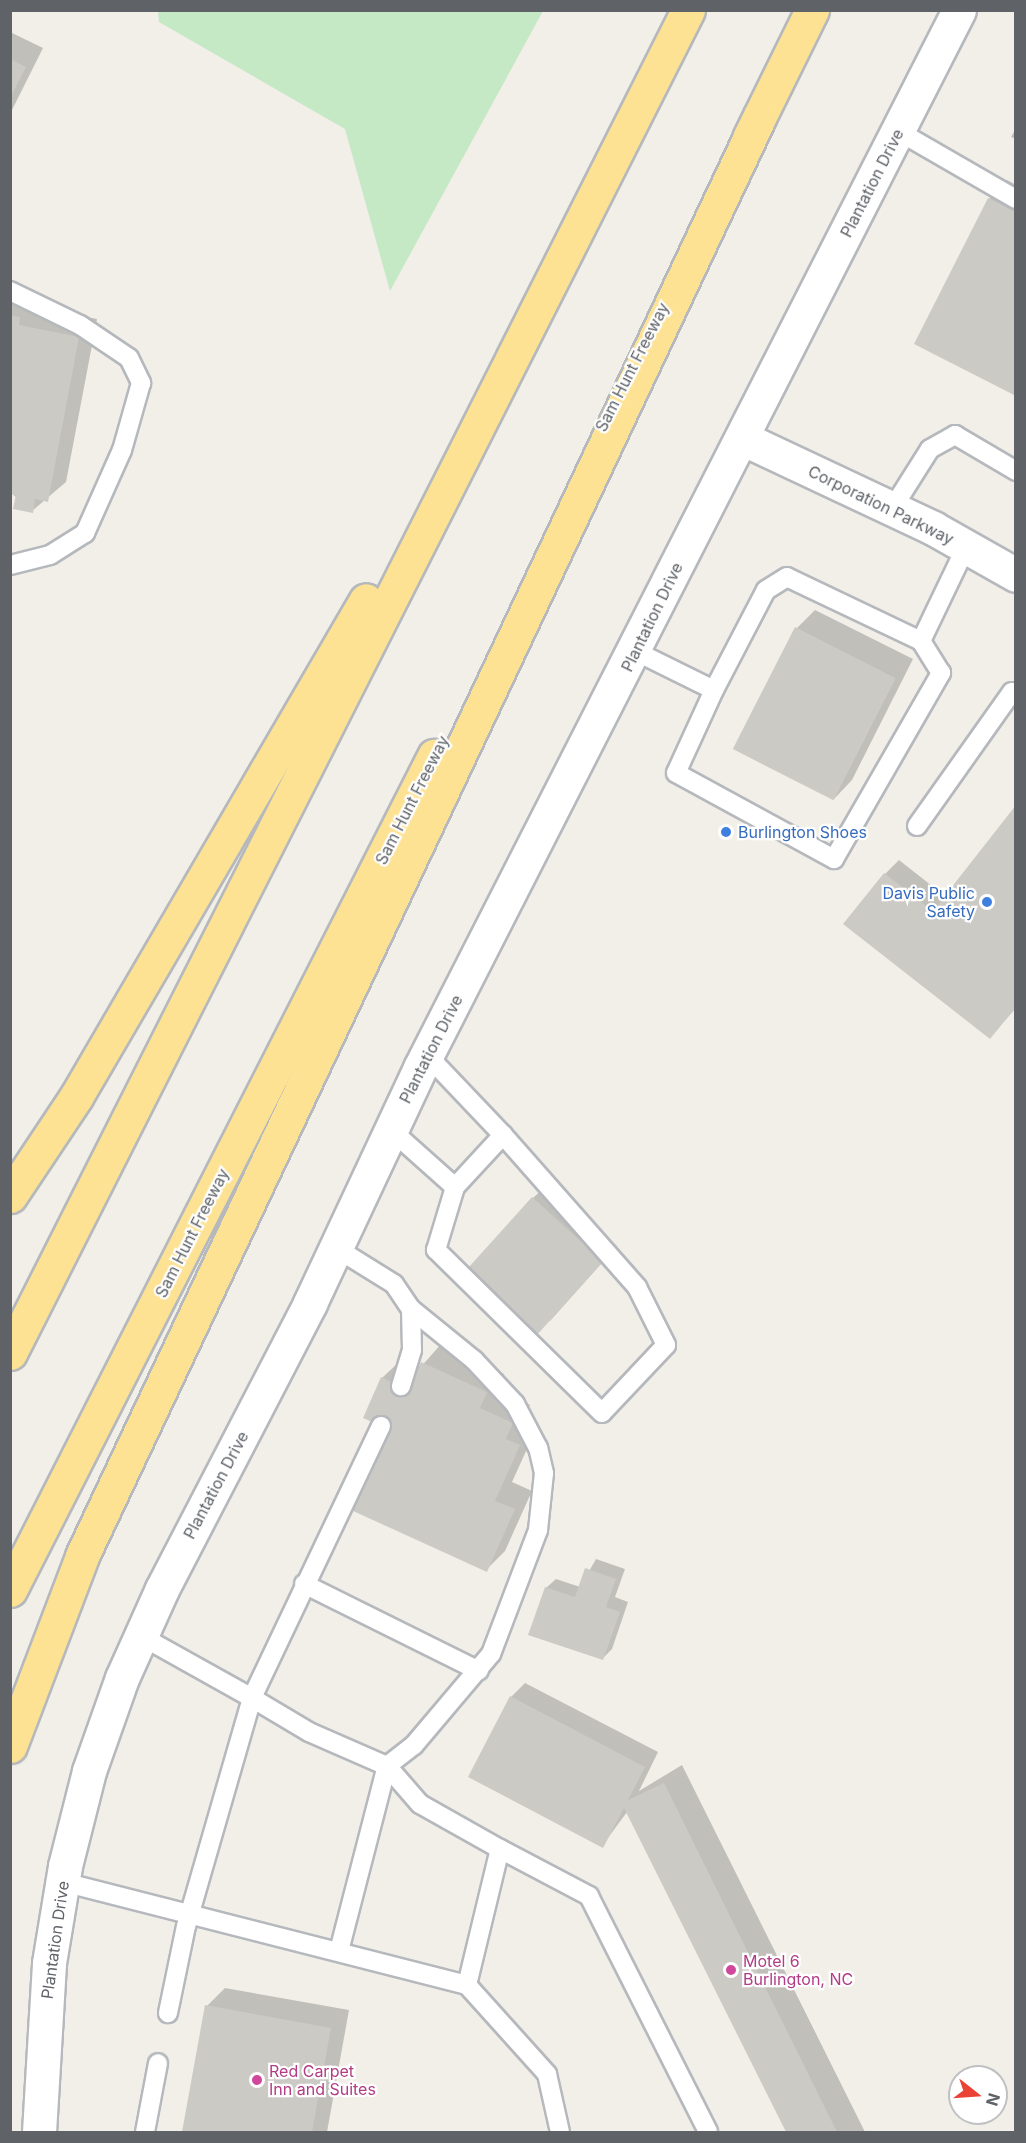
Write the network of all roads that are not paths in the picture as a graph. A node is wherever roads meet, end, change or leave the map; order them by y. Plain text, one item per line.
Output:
1 (688, 10) edge
2 (812, 10) edge
3 (959, 10) edge
4 (759, 118) junction
5 (898, 131) junction
6 (1016, 199) edge
7 (10, 291) edge
8 (531, 318) junction
9 (744, 438) junction
10 (1016, 471) edge
11 (892, 509) junction
12 (966, 547) junction
13 (10, 565) edge
14 (1016, 575) edge
15 (921, 640) junction
16 (635, 651) junction
17 (714, 690) junction
18 (1016, 694) edge
19 (917, 826) dead end
20 (427, 1055) junction
21 (391, 1130) junction
22 (503, 1134) junction
23 (455, 1187) junction
24 (10, 1196) edge
25 (336, 1248) junction
26 (411, 1309) junction
27 (10, 1353) edge
28 (401, 1386) dead end
29 (381, 1426) dead end
30 (303, 1584) junction
31 (10, 1590) edge
32 (141, 1636) junction
33 (479, 1671) junction
34 (252, 1698) junction
35 (10, 1746) edge
36 (387, 1766) junction
37 (500, 1849) junction
38 (63, 1882) junction
39 (189, 1911) junction
40 (339, 1951) junction
41 (467, 1985) junction
42 (168, 2013) dead end
43 (158, 2063) dead end
44 (39, 2133) edge
45 (145, 2133) edge
46 (560, 2133) edge
47 (708, 2133) edge

1 - 8 highway
2 - 4 highway, Sam Hunt Freeway
3 - 5 street, Plantation Drive
4 - 31 highway, Sam Hunt Freeway
4 - 35 highway
5 - 6 lane
5 - 9 street, Plantation Drive
7 - 13 lane
8 - 24 highway
8 - 27 highway
9 - 11 street, Corporation Parkway
9 - 16 street, Plantation Drive
10 - 11 lane
11 - 12 street, Corporation Parkway
12 - 14 street, Corporation Parkway
12 - 15 lane
15 - 17 lane
15 - 17 lane
16 - 17 lane
16 - 20 street, Plantation Drive
18 - 19 lane
20 - 21 street, Plantation Drive
20 - 22 lane
21 - 23 lane
21 - 25 street, Plantation Drive
22 - 23 lane
22 - 23 lane
25 - 26 lane
25 - 32 street, Plantation Drive
26 - 28 lane
26 - 33 lane
29 - 30 lane
30 - 33 lane
30 - 34 lane
32 - 34 lane
32 - 38 street, Plantation Drive
33 - 36 lane
34 - 36 lane
34 - 39 lane
36 - 37 lane
36 - 40 lane
37 - 41 lane
37 - 47 lane
38 - 39 lane
38 - 44 street, Plantation Drive
39 - 40 lane
39 - 42 lane
40 - 41 lane
41 - 46 lane
43 - 45 lane

